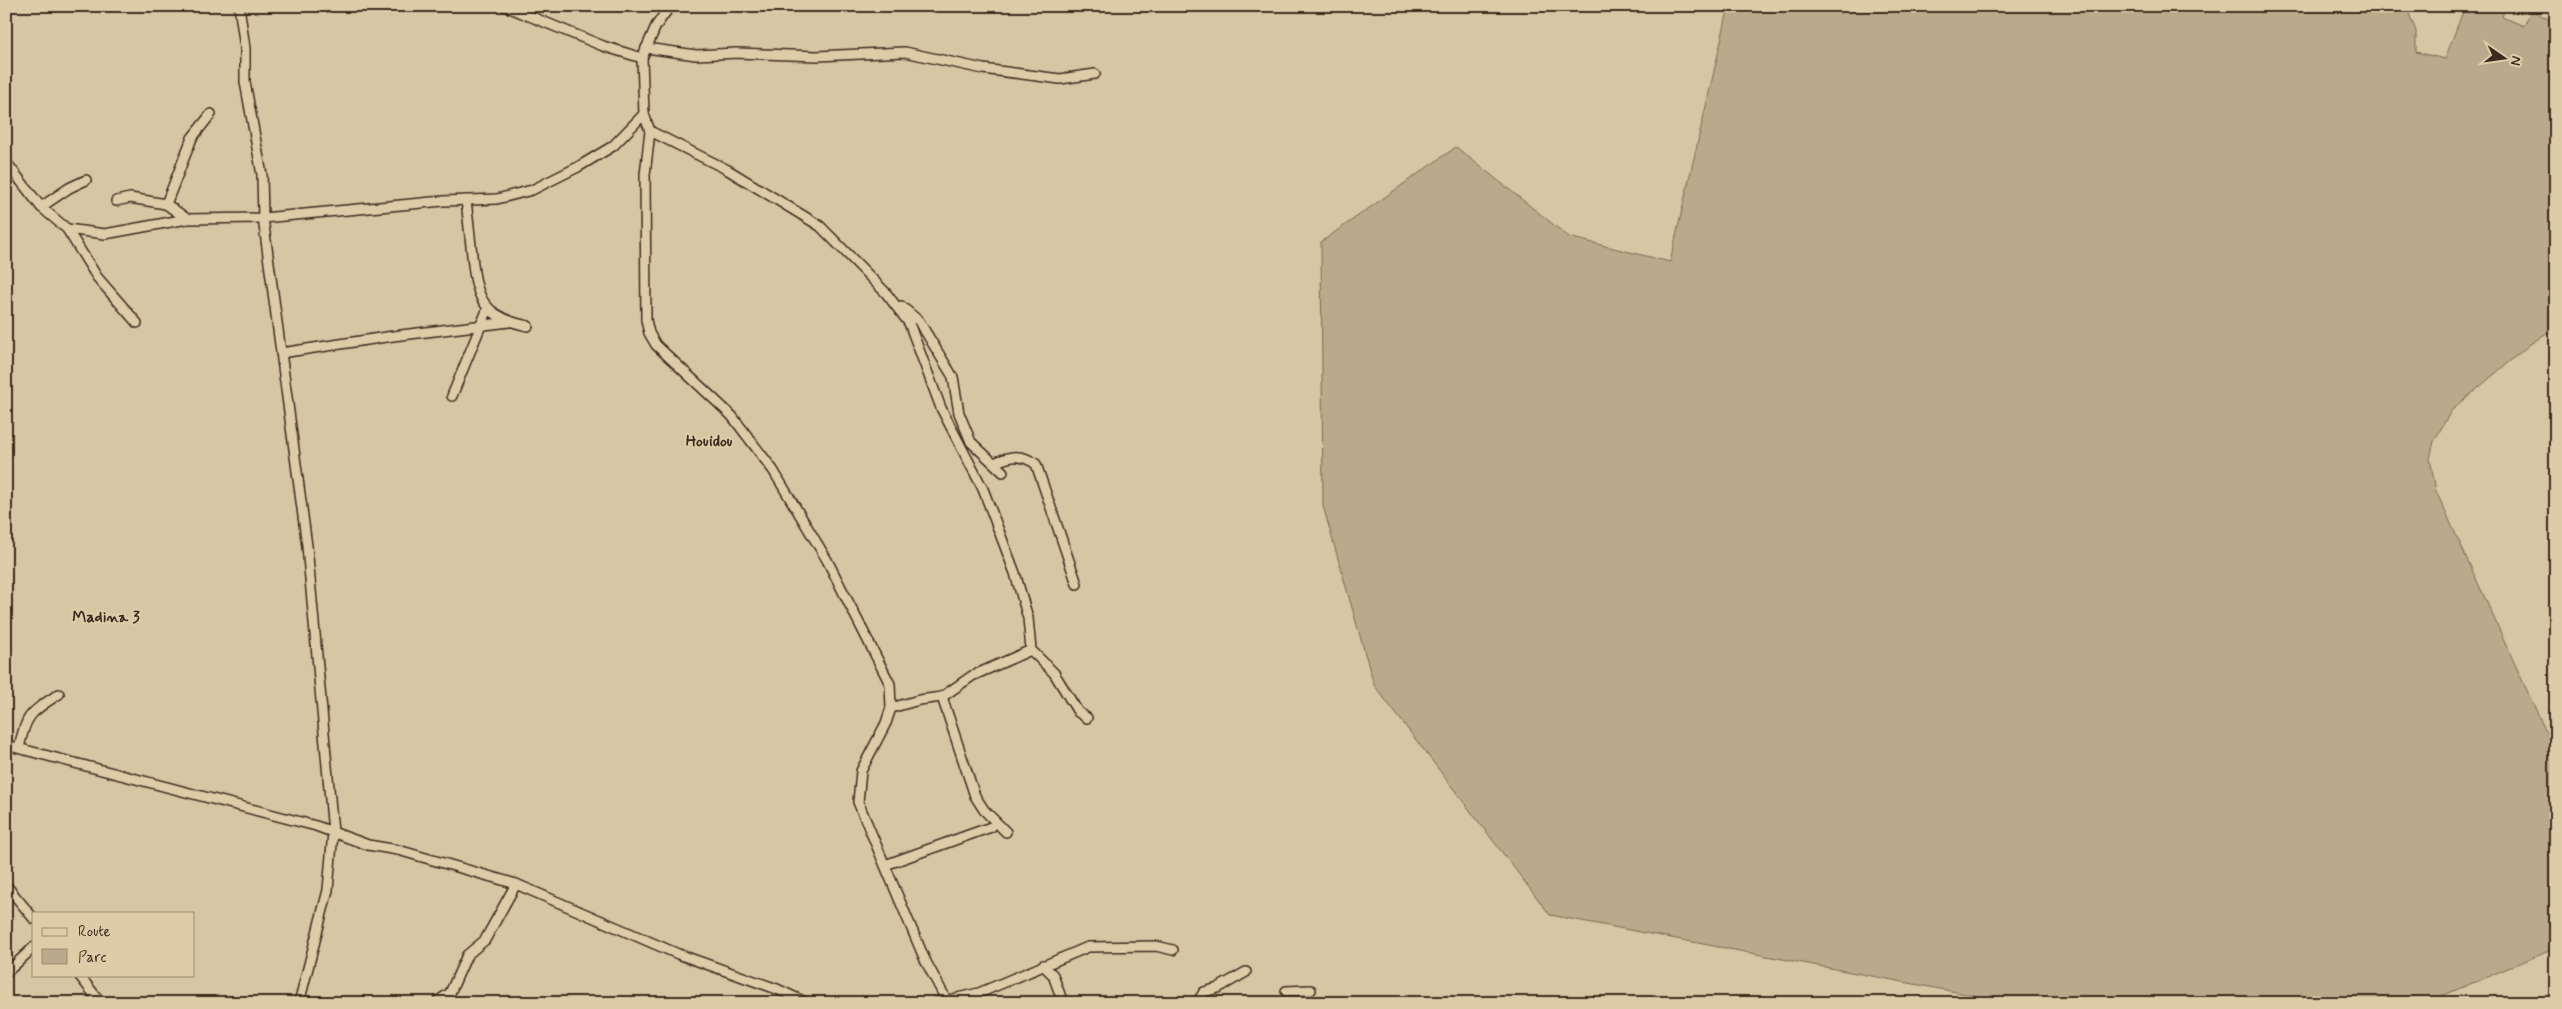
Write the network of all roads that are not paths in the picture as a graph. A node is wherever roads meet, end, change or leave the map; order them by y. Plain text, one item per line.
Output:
1 (239, 6) edge
2 (506, 6) edge
3 (670, 6) edge
4 (646, 48) junction
5 (642, 58) junction
6 (1095, 74) dead end
7 (211, 114) dead end
8 (644, 114) junction
9 (650, 131) junction
10 (6, 162) edge
11 (86, 180) dead end
12 (466, 200) junction
13 (116, 201) dead end
14 (166, 204) junction
15 (41, 207) junction
16 (263, 218) junction
17 (187, 219) junction
18 (68, 229) junction
19 (889, 297) junction
20 (488, 308) junction
21 (509, 322) junction
22 (137, 323) dead end
23 (480, 326) junction
24 (528, 326) dead end
25 (281, 353) junction
26 (452, 396) dead end
27 (994, 463) junction
28 (1003, 472) dead end
29 (1077, 584) dead end
30 (1031, 650) junction
31 (59, 694) dead end
32 (942, 697) junction
33 (891, 708) junction
34 (1086, 718) dead end
35 (6, 745) edge
36 (19, 748) junction
37 (991, 827) dead end
38 (333, 832) junction
39 (1006, 832) dead end
40 (885, 865) junction
41 (516, 884) junction
42 (6, 885) edge
43 (32, 917) edge
44 (32, 949) edge
45 (1173, 950) dead end
46 (1043, 965) junction
47 (1246, 972) dead end
48 (6, 973) edge
49 (80, 976) edge
50 (1311, 990) dead end
51 (1286, 991) dead end
52 (438, 1000) dead end
53 (947, 1000) junction
54 (101, 1003) edge
55 (299, 1003) edge
56 (807, 1003) edge
57 (936, 1003) edge
58 (1063, 1003) edge
59 (1198, 1003) edge

1 - 16 street
2 - 5 street
3 - 4 street
4 - 5 street
4 - 6 street
5 - 8 street
7 - 14 street
8 - 9 street
8 - 12 street
9 - 19 street
9 - 33 street
10 - 15 street
11 - 15 street
12 - 16 street
12 - 20 street
13 - 14 street
14 - 17 street
15 - 18 street
16 - 17 street
16 - 25 street
17 - 18 street
18 - 22 street
19 - 27 street
19 - 30 street
20 - 21 street
20 - 23 street
21 - 23 street
21 - 24 street
23 - 25 street
23 - 26 street
25 - 38 street
27 - 28 street
27 - 29 street
30 - 32 street
30 - 34 street
31 - 36 street
32 - 33 street
32 - 39 street
33 - 40 street
35 - 36 street
36 - 38 street
37 - 40 street
38 - 41 street
38 - 55 street
40 - 53 street
41 - 52 street
41 - 56 street
42 - 43 street
44 - 48 street
45 - 46 street
46 - 53 street
46 - 58 street
47 - 59 street
49 - 54 street
50 - 51 street
53 - 57 street

